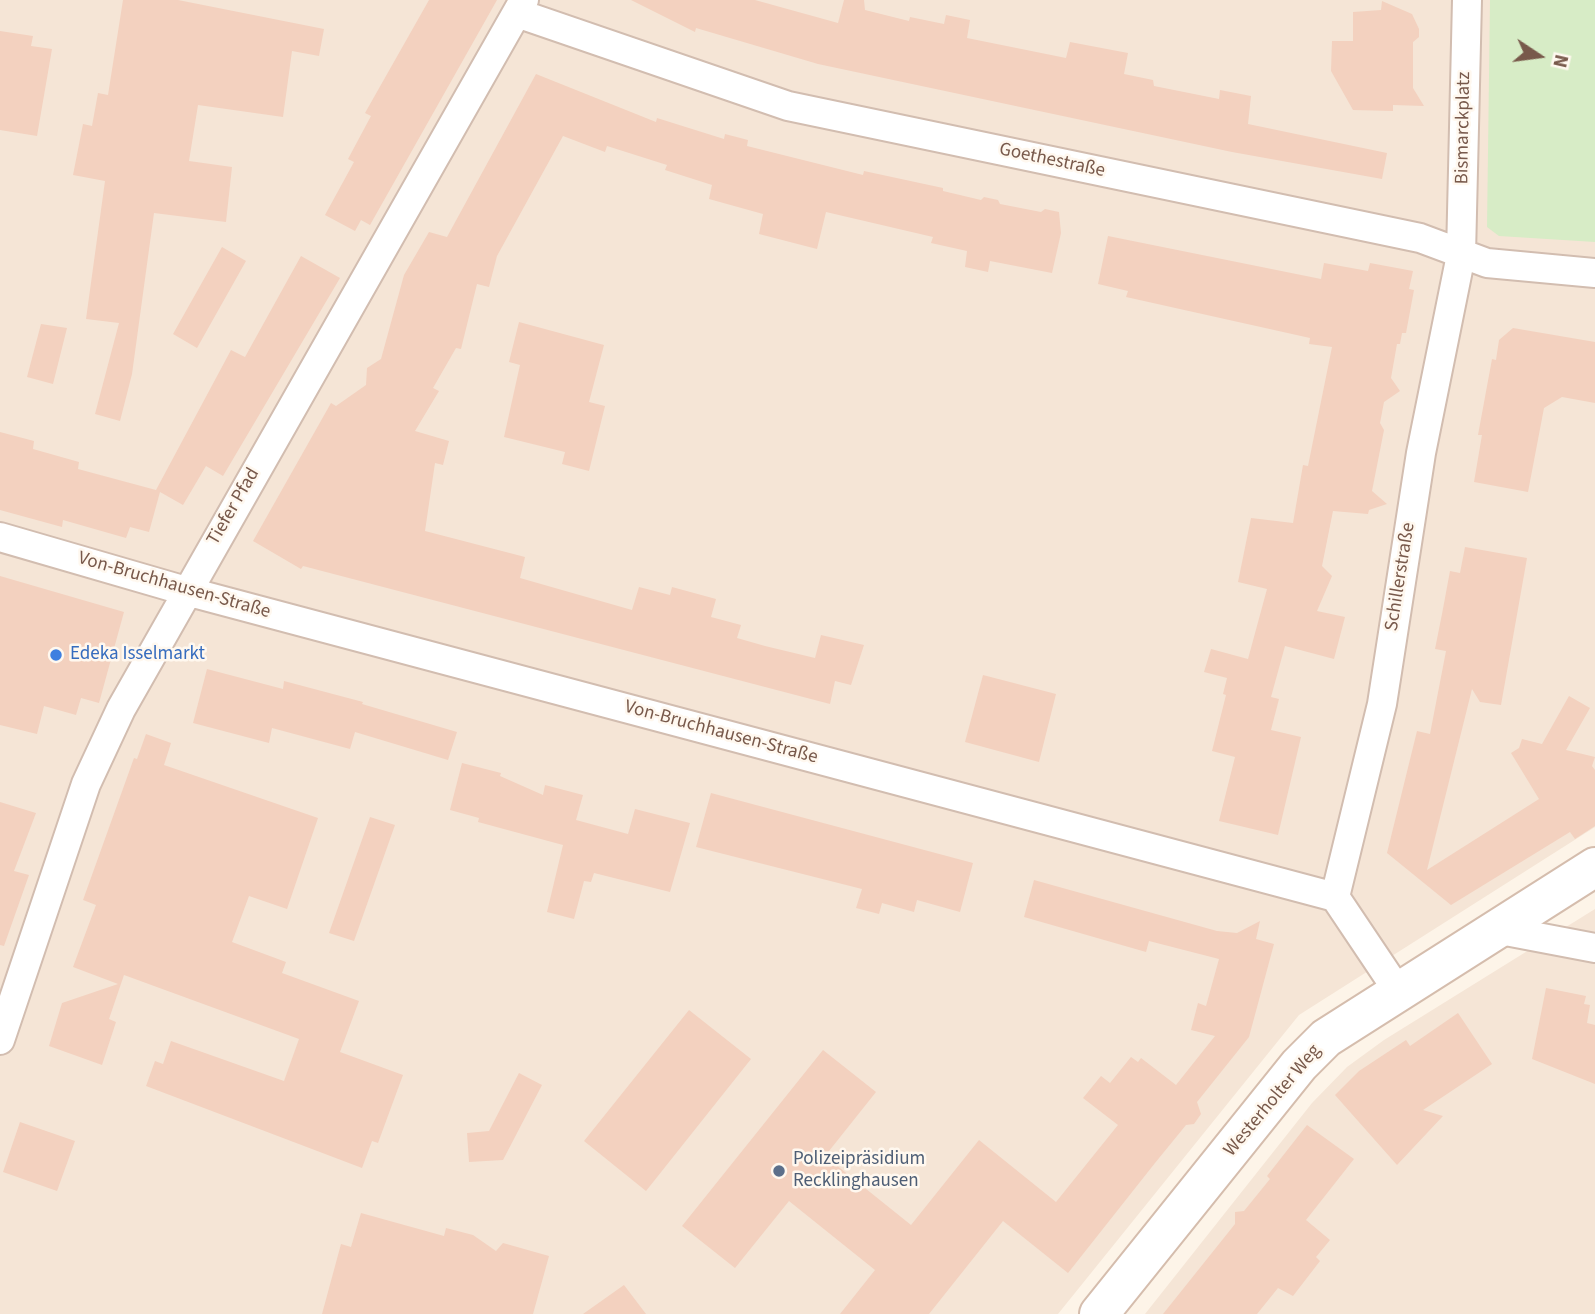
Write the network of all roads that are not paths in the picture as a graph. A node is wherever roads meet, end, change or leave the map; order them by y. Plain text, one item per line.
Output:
1 (1466, 0) edge
2 (521, 7) edge
3 (1461, 255) junction
4 (1595, 273) edge
5 (0, 537) edge
6 (186, 591) junction
7 (1595, 867) edge
8 (1335, 897) junction
9 (1495, 929) junction
10 (1595, 948) edge
11 (1398, 991) junction
12 (0, 1040) edge
13 (1099, 1314) edge

1 - 3 street, Bismarckplatz
2 - 3 street, Goethestraße
2 - 6 street, Tiefer Pfad
3 - 4 street, Goethestraße
3 - 8 street, Schillerstraße
5 - 6 street, Von-Bruchhausen-Straße
6 - 8 street, Von-Bruchhausen-Straße
6 - 12 street, Tiefer Pfad
7 - 9 street, Westerholter Weg
8 - 11 street
9 - 10 street
9 - 11 street, Westerholter Weg
11 - 13 street, Westerholter Weg

